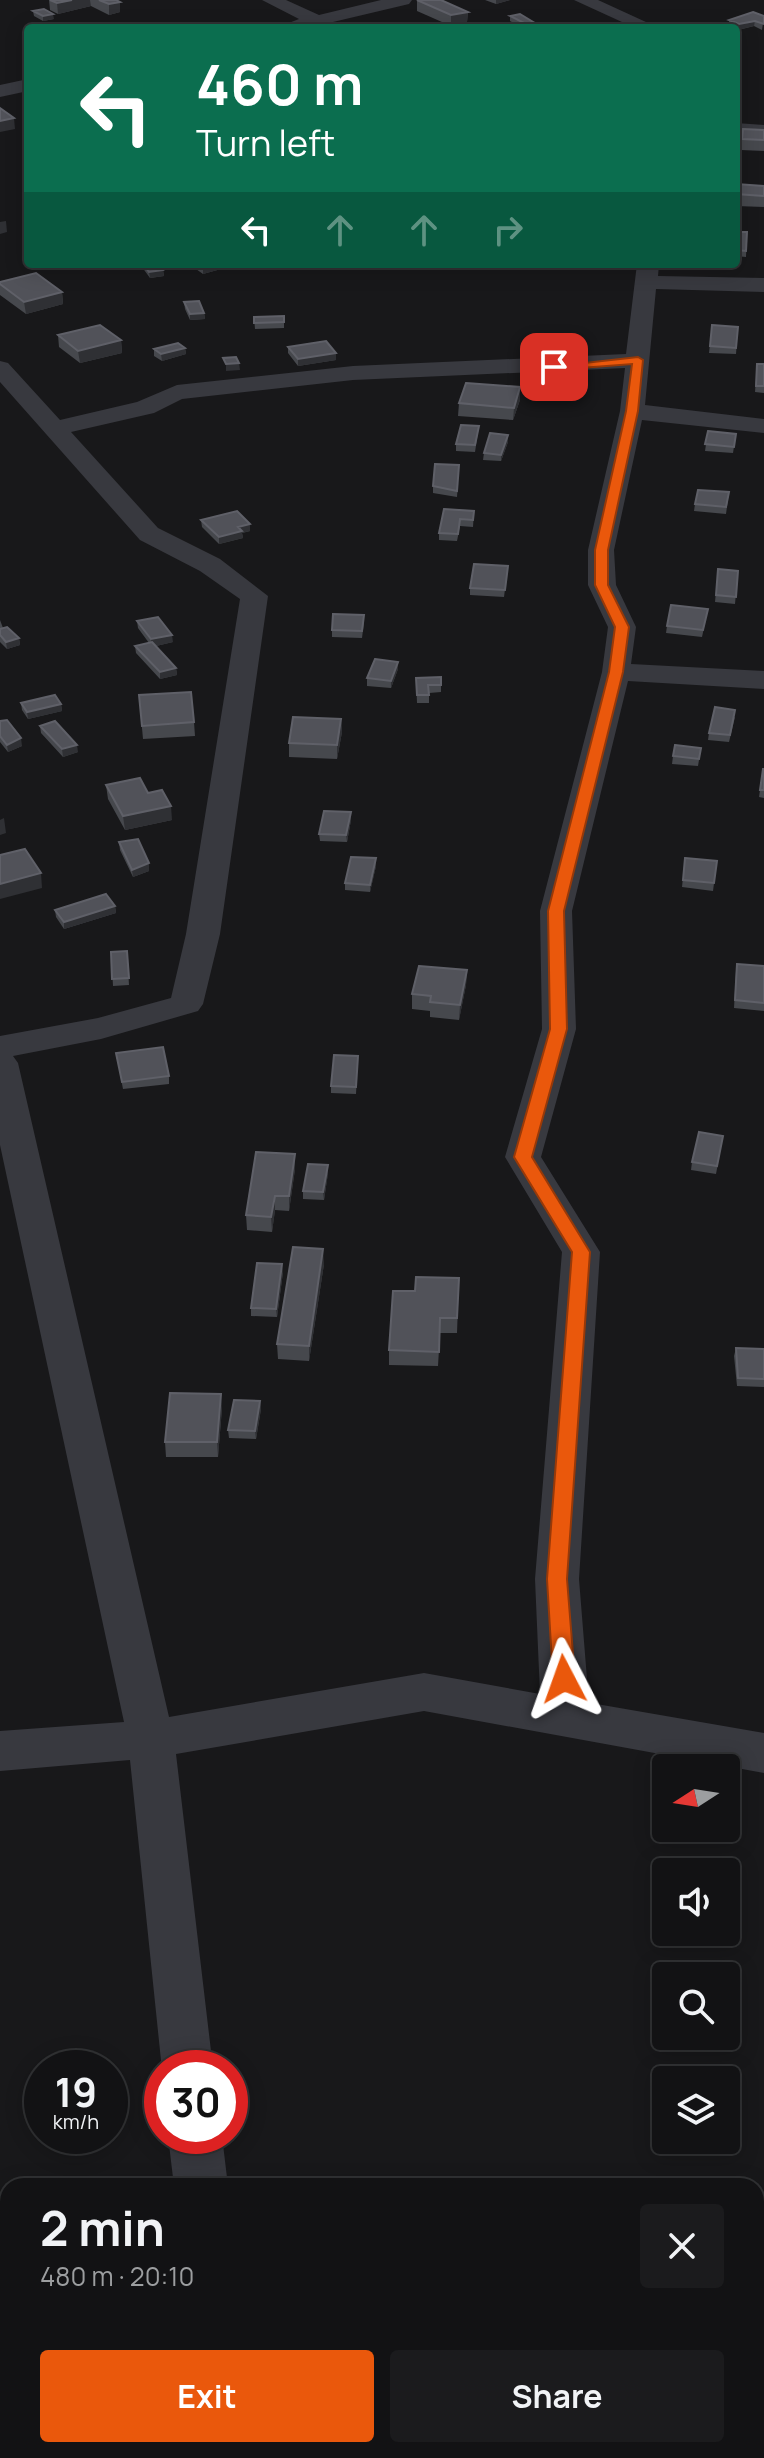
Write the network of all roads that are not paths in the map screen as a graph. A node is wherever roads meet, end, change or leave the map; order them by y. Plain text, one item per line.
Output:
1 (271, 0) edge
2 (403, 0) edge
3 (583, 0) edge
4 (327, 24) edge
5 (640, 24) edge
6 (0, 76) edge
7 (24, 85) edge
8 (0, 91) edge
9 (740, 129) edge
10 (764, 131) edge
11 (647, 273) edge
12 (764, 285) edge
13 (638, 360) junction
14 (0, 368) edge
15 (632, 411) junction
16 (764, 426) edge
17 (57, 428) junction
18 (616, 672) junction
19 (764, 680) edge
20 (0, 1047) edge
21 (0, 1063) edge
22 (560, 1718) junction
23 (151, 1739) junction
24 (0, 1751) edge
25 (764, 1753) edge
26 (185, 2050) edge
27 (197, 2154) edge
28 (200, 2178) edge

1 - 4 street
2 - 4 street
3 - 5 street
6 - 7 street
7 - 8 street
9 - 10 street
11 - 12 street
11 - 13 street
13 - 15 street
13 - 17 street
14 - 17 street
15 - 16 street
15 - 18 street
17 - 20 street
18 - 19 street
18 - 22 street
21 - 23 street
22 - 23 street
22 - 25 street
23 - 24 street
23 - 26 street
27 - 28 street

